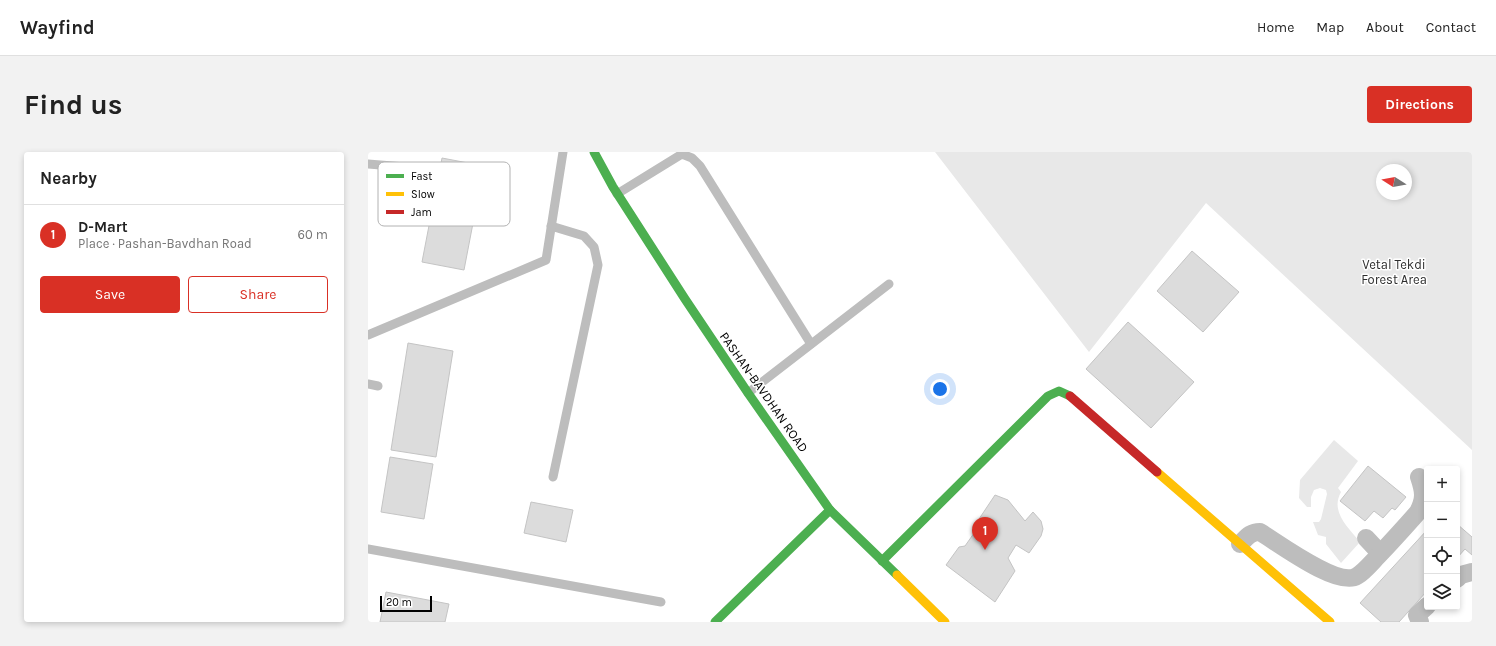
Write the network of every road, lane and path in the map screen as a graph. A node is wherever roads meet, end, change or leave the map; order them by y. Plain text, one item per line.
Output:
1 (594, 152) edge
2 (561, 153) edge
3 (368, 164) edge
4 (378, 165) edge
5 (617, 194) junction
6 (551, 226) junction
7 (889, 284) dead end
8 (368, 335) edge
9 (811, 344) junction
10 (368, 384) edge
11 (378, 386) dead end
12 (748, 393) junction
13 (553, 477) dead end
14 (1419, 477) dead end
15 (830, 510) junction
16 (1366, 538) dead end
17 (1240, 544) junction
18 (368, 549) edge
19 (1380, 553) junction
20 (882, 561) junction
21 (1472, 572) edge
22 (1460, 576) edge
23 (661, 602) dead end
24 (1424, 609) edge
25 (715, 622) edge
26 (945, 622) edge
27 (1330, 622) edge
28 (1420, 622) edge

1 - 5 street, PASHAN-BAVDHAN ROAD
2 - 6 lane
3 - 4 lane
5 - 9 lane
5 - 12 street, PASHAN-BAVDHAN ROAD
6 - 8 lane
6 - 13 lane
7 - 9 lane
9 - 12 lane
10 - 11 lane
12 - 15 street, PASHAN-BAVDHAN ROAD
14 - 19 street
15 - 20 street, PASHAN-BAVDHAN ROAD
15 - 25 street
16 - 19 street
17 - 19 street
17 - 20 street
17 - 27 street
18 - 23 lane
20 - 26 street, PASHAN-BAVDHAN ROAD
21 - 22 street
24 - 28 street

